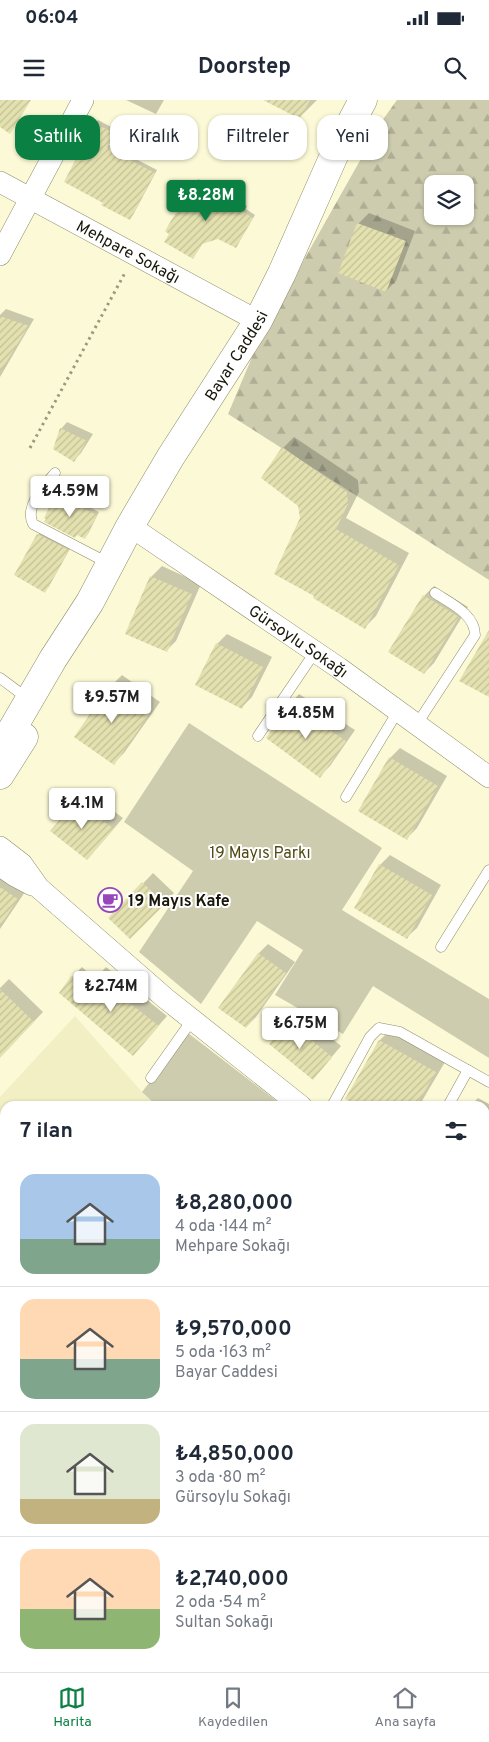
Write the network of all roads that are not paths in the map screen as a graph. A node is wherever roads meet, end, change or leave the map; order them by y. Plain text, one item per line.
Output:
1 (83, 100) edge
2 (363, 100) edge
3 (0, 182) edge
4 (30, 199) junction
5 (0, 255) edge
6 (258, 321) junction
7 (55, 473) dead end
8 (130, 526) junction
9 (110, 564) junction
10 (435, 593) dead end
11 (90, 602) junction
12 (315, 652) junction
13 (0, 678) edge
14 (30, 700) junction
15 (398, 711) junction
16 (417, 724) junction
17 (258, 736) dead end
18 (0, 750) edge
19 (487, 770) edge
20 (0, 775) edge
21 (346, 797) dead end
22 (0, 847) edge
23 (0, 866) edge
24 (489, 870) edge
25 (40, 888) junction
26 (441, 947) dead end
27 (192, 1020) junction
28 (468, 1070) junction
29 (151, 1078) dead end
30 (489, 1082) edge
31 (295, 1101) edge
32 (335, 1101) edge
33 (451, 1101) edge

1 - 4 street
2 - 6 main road, Bayar Caddesi
3 - 4 street, Mehpare Sokağı
4 - 5 street
4 - 6 street, Mehpare Sokağı
6 - 8 main road, Bayar Caddesi
7 - 9 lane
8 - 9 main road, Bayar Caddesi
8 - 12 street, Gürsoylu Sokağı
9 - 11 main road, Bayar Caddesi
10 - 16 lane
11 - 14 main road, Bayar Caddesi
11 - 20 main road, Bayar Caddesi
12 - 15 street, Gürsoylu Sokağı
12 - 17 lane
13 - 14 lane
14 - 18 main road, Bayar Caddesi
15 - 16 street, Gürsoylu Sokağı
15 - 21 lane
16 - 19 street, Gürsoylu Sokağı
22 - 25 street
23 - 25 street
24 - 26 lane
25 - 27 street
27 - 29 lane
27 - 31 street
28 - 30 lane
28 - 32 lane
28 - 33 lane

